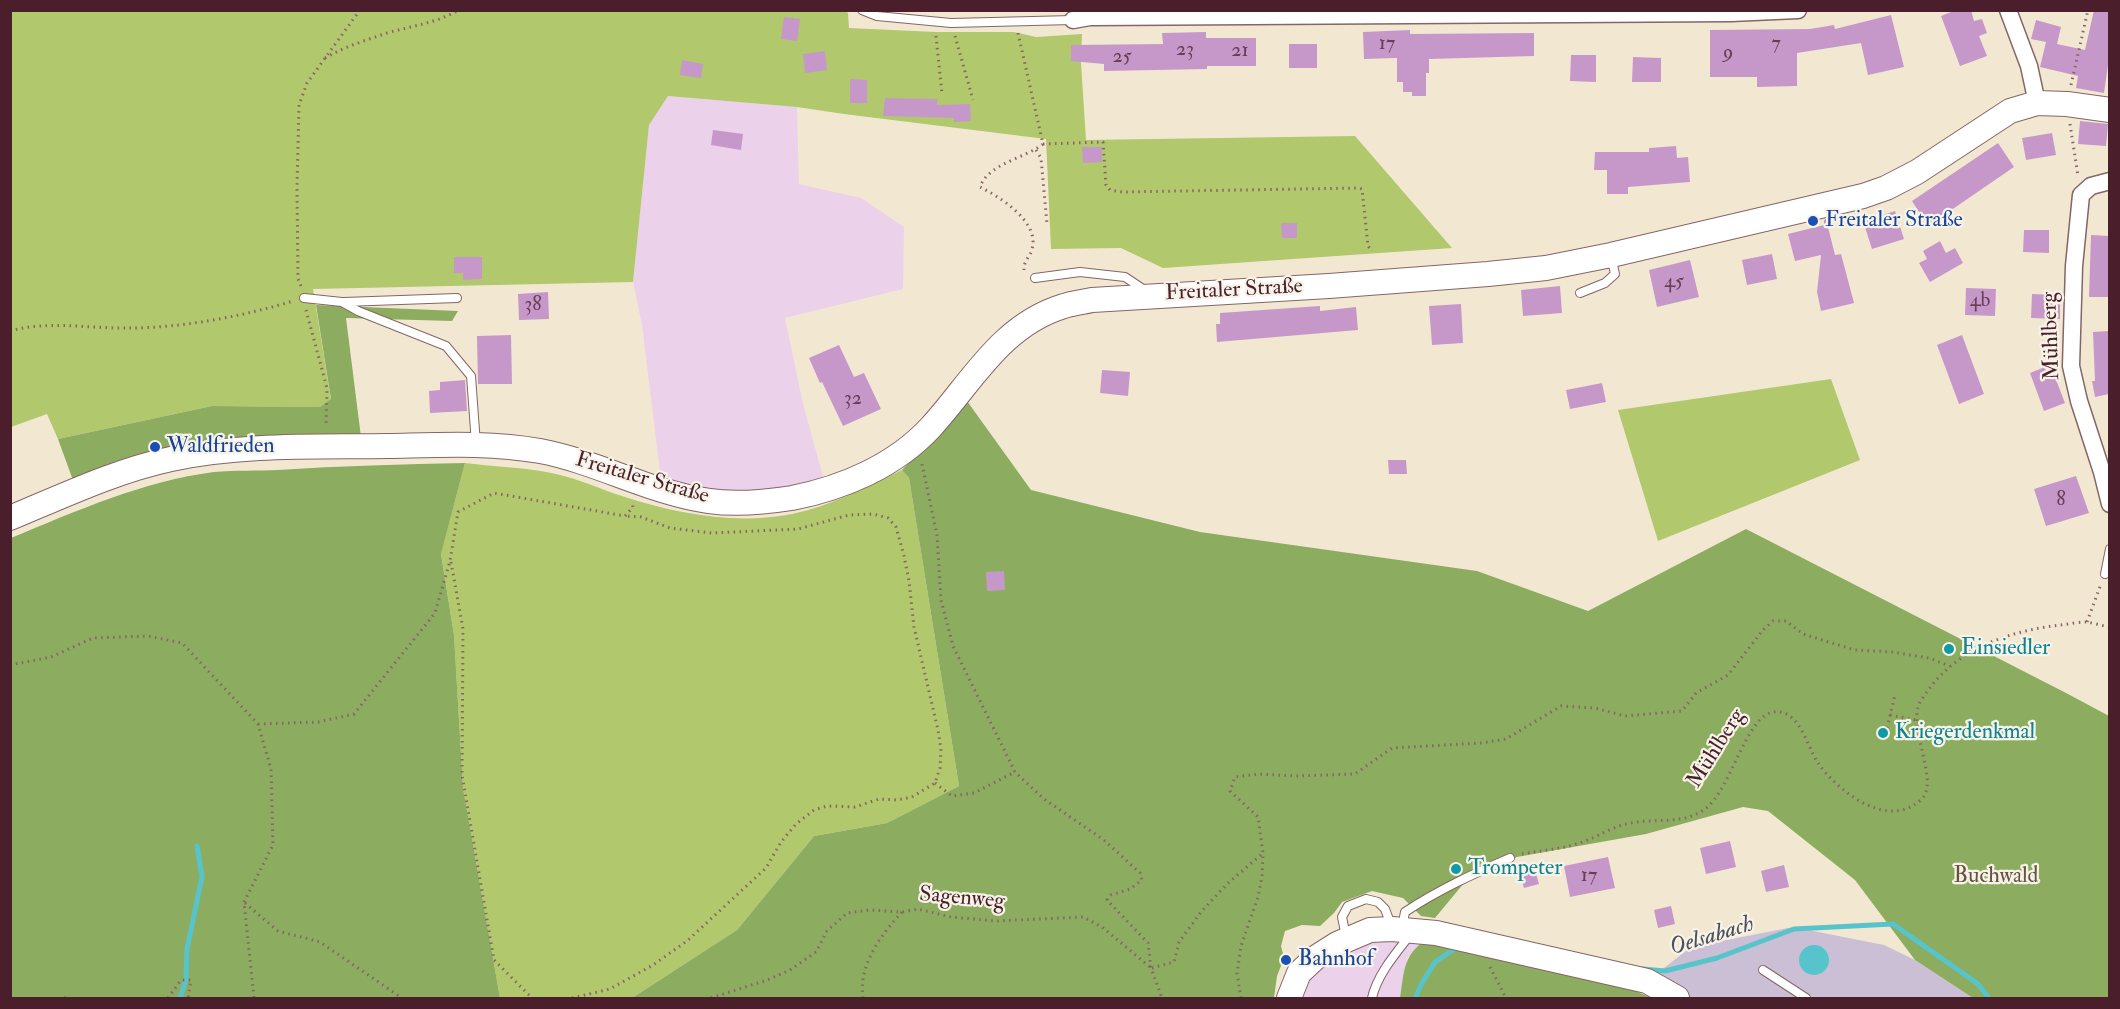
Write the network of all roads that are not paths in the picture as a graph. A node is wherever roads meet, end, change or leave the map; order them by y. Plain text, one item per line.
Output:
1 (862, 10) edge
2 (1798, 10) edge
3 (2008, 10) edge
4 (1546, 12) edge
5 (1073, 20) joint
6 (2037, 103) junction
7 (2109, 110) edge
8 (2109, 181) edge
9 (1611, 255) junction
10 (1035, 278) road end
11 (1580, 293) dead end
12 (1155, 296) junction
13 (304, 298) road end
14 (457, 298) dead end
15 (342, 302) junction
16 (476, 444) junction
17 (2109, 504) edge
18 (10, 518) edge
19 (2109, 549) edge
20 (2105, 574) road end
21 (1510, 858) road end
22 (1403, 929) junction
23 (1763, 970) dead end
24 (1289, 999) edge
25 (1372, 999) edge
26 (1677, 999) edge
27 (1806, 999) edge

1 - 5 lane
2 - 4 street
3 - 6 street
4 - 5 street
6 - 7 main road, Freitaler Straße
6 - 9 main road, Freitaler Straße
8 - 17 street, Mühlberg
9 - 11 lane
9 - 12 main road, Freitaler Straße
10 - 12 lane
12 - 16 main road, Freitaler Straße
13 - 15 lane
14 - 15 lane
15 - 16 lane
16 - 18 main road, Freitaler Straße
19 - 20 lane
21 - 22 lane
22 - 24 main road
22 - 25 lane
22 - 26 main road
23 - 27 lane

